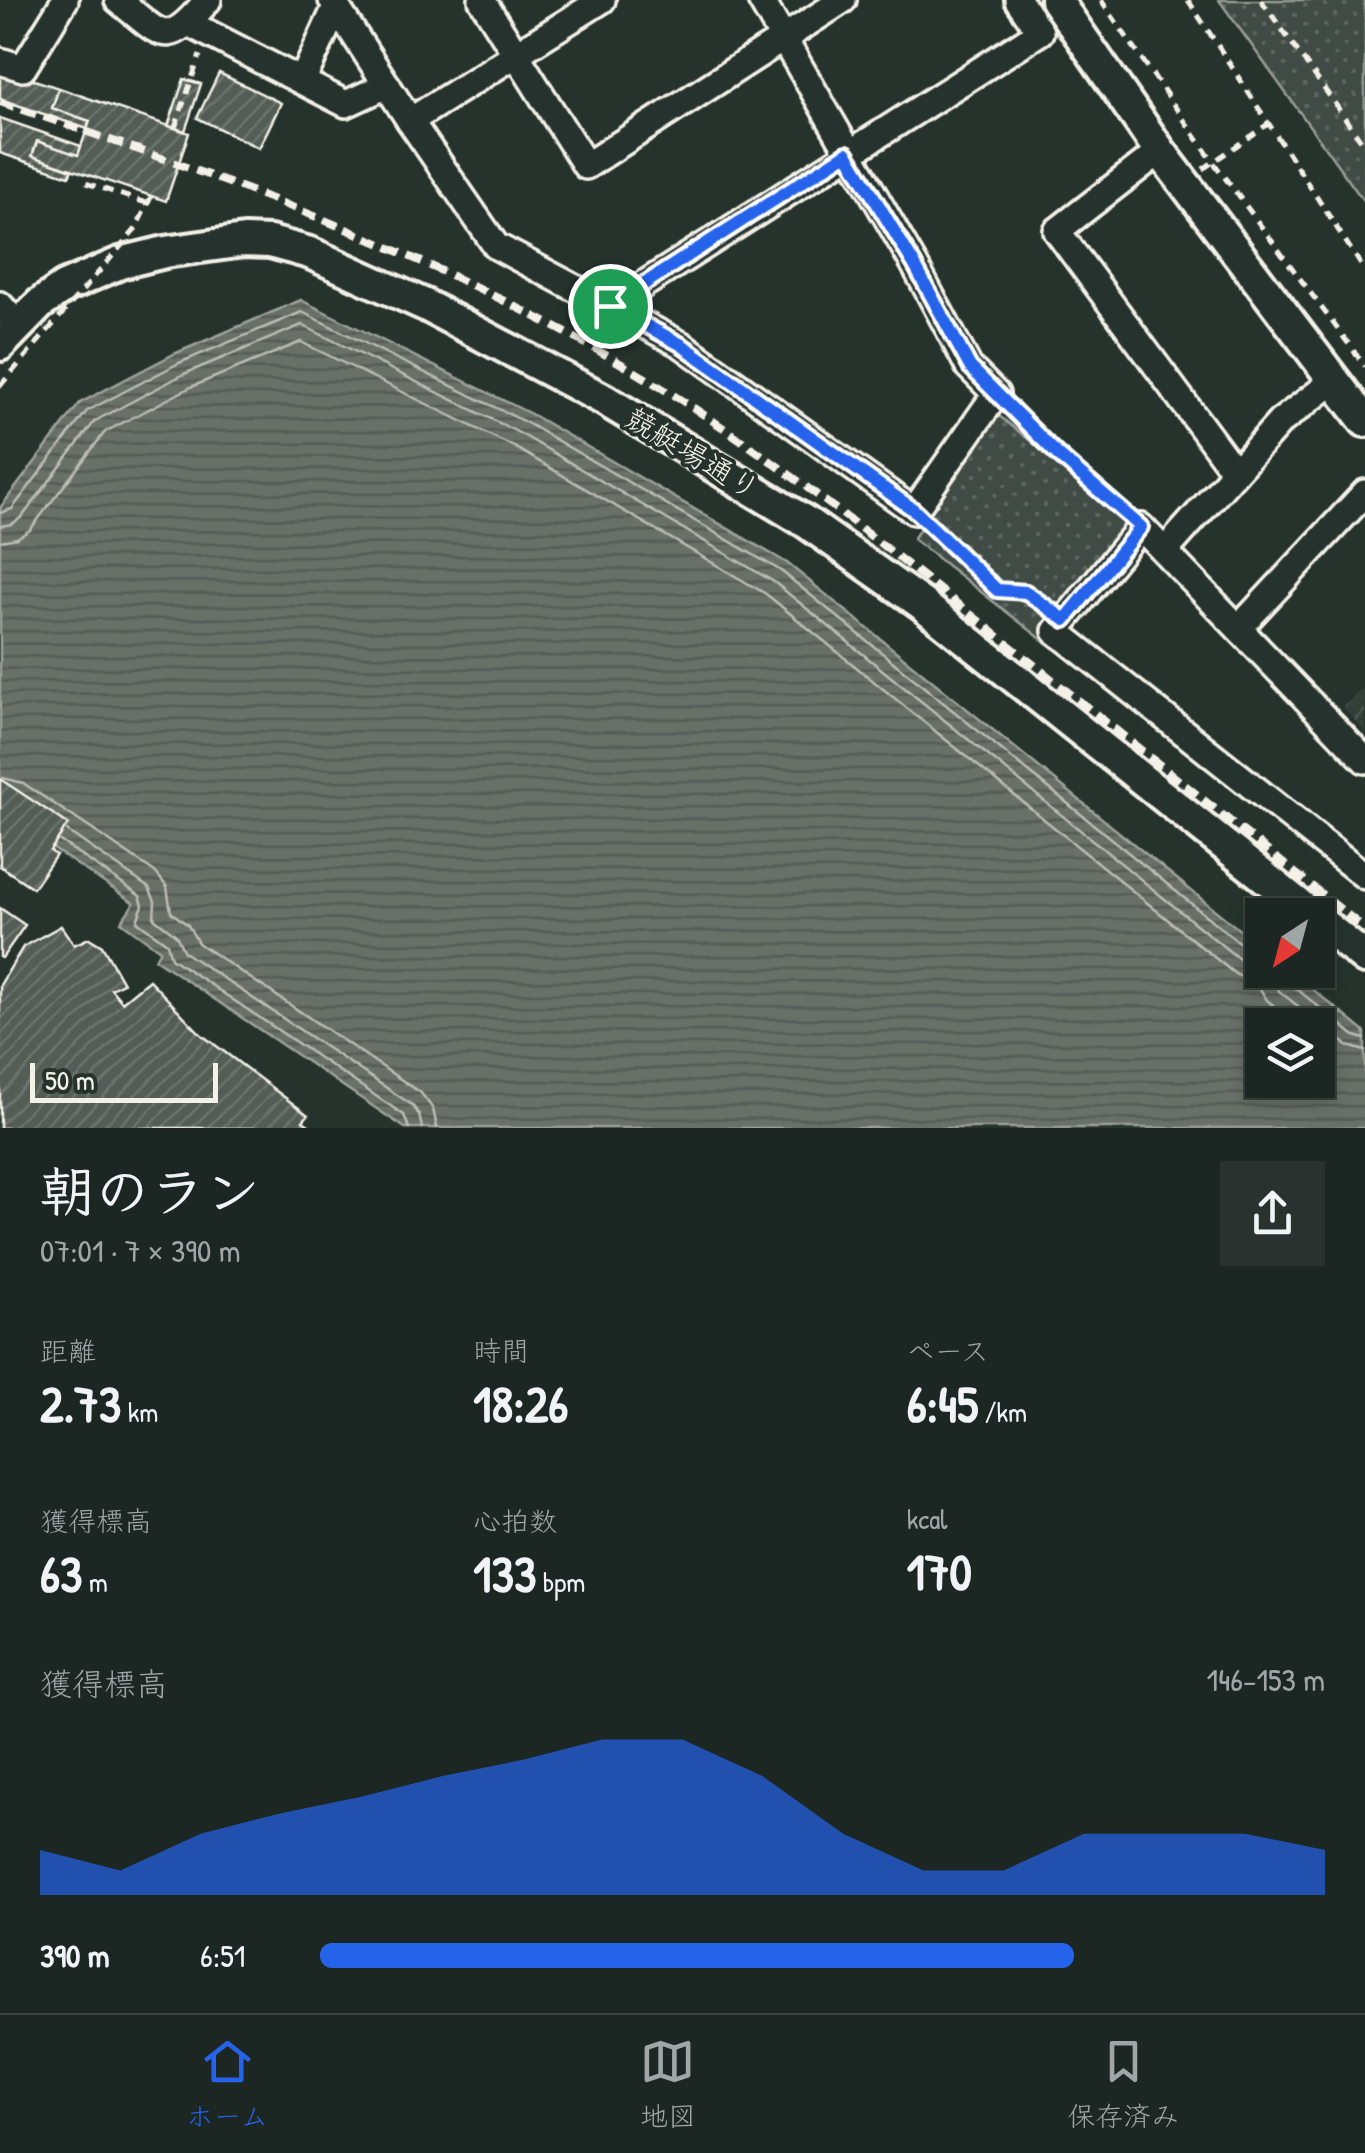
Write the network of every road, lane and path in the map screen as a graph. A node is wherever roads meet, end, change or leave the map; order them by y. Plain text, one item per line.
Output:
1 (64, 0) edge
2 (118, 0) edge
3 (208, 0) edge
4 (482, 0) edge
5 (602, 0) edge
6 (760, 0) edge
7 (844, 0) edge
8 (1018, 0) edge
9 (1056, 0) edge
10 (1100, 0) edge
11 (1188, 0) edge
12 (1261, 0) edge
13 (334, 4) edge
14 (188, 24) junction
15 (783, 38) junction
16 (516, 54) junction
17 (0, 61) edge
18 (303, 79) junction
19 (192, 80) dead end
20 (387, 85) junction
21 (410, 121) junction
22 (1268, 124) junction
23 (175, 128) dead end
24 (1365, 146) edge
25 (1160, 151) junction
26 (847, 153) junction
27 (1214, 162) junction
28 (1184, 182) junction
29 (86, 184) dead end
30 (1365, 272) edge
31 (610, 306) junction
32 (6, 325) edge
33 (1365, 366) edge
34 (1334, 380) junction
35 (0, 386) edge
36 (996, 394) junction
37 (1365, 420) edge
38 (1235, 472) junction
39 (1365, 493) edge
40 (914, 510) junction
41 (1141, 527) junction
42 (1165, 550) junction
43 (1065, 620) junction
44 (1239, 628) junction
45 (1365, 760) edge
46 (1365, 876) edge
47 (1291, 898) edge
48 (1335, 933) edge
49 (1365, 958) edge

1 - 17 street
2 - 14 street
3 - 14 street
4 - 16 street
5 - 16 street
6 - 15 street
7 - 15 street
8 - 26 street
9 - 25 street
10 - 27 path
11 - 22 path
12 - 24 path
13 - 18 street
13 - 20 street
14 - 18 street
15 - 16 street
15 - 26 street
16 - 21 street
18 - 20 street
19 - 23 path
20 - 21 street
21 - 31 street
22 - 27 path
22 - 30 path
25 - 28 street
25 - 38 street
26 - 31 street
26 - 36 street
27 - 28 path
27 - 33 path
28 - 34 street
29 - 35 path, bridge
31 - 40 street
32 - 47 street, 競艇場通り
34 - 37 street
34 - 38 street
36 - 40 street
36 - 41 path
38 - 42 street
39 - 44 street
40 - 43 path
41 - 42 street
41 - 43 street
42 - 44 street
43 - 46 street
44 - 45 street
48 - 49 street, 競艇場通り

